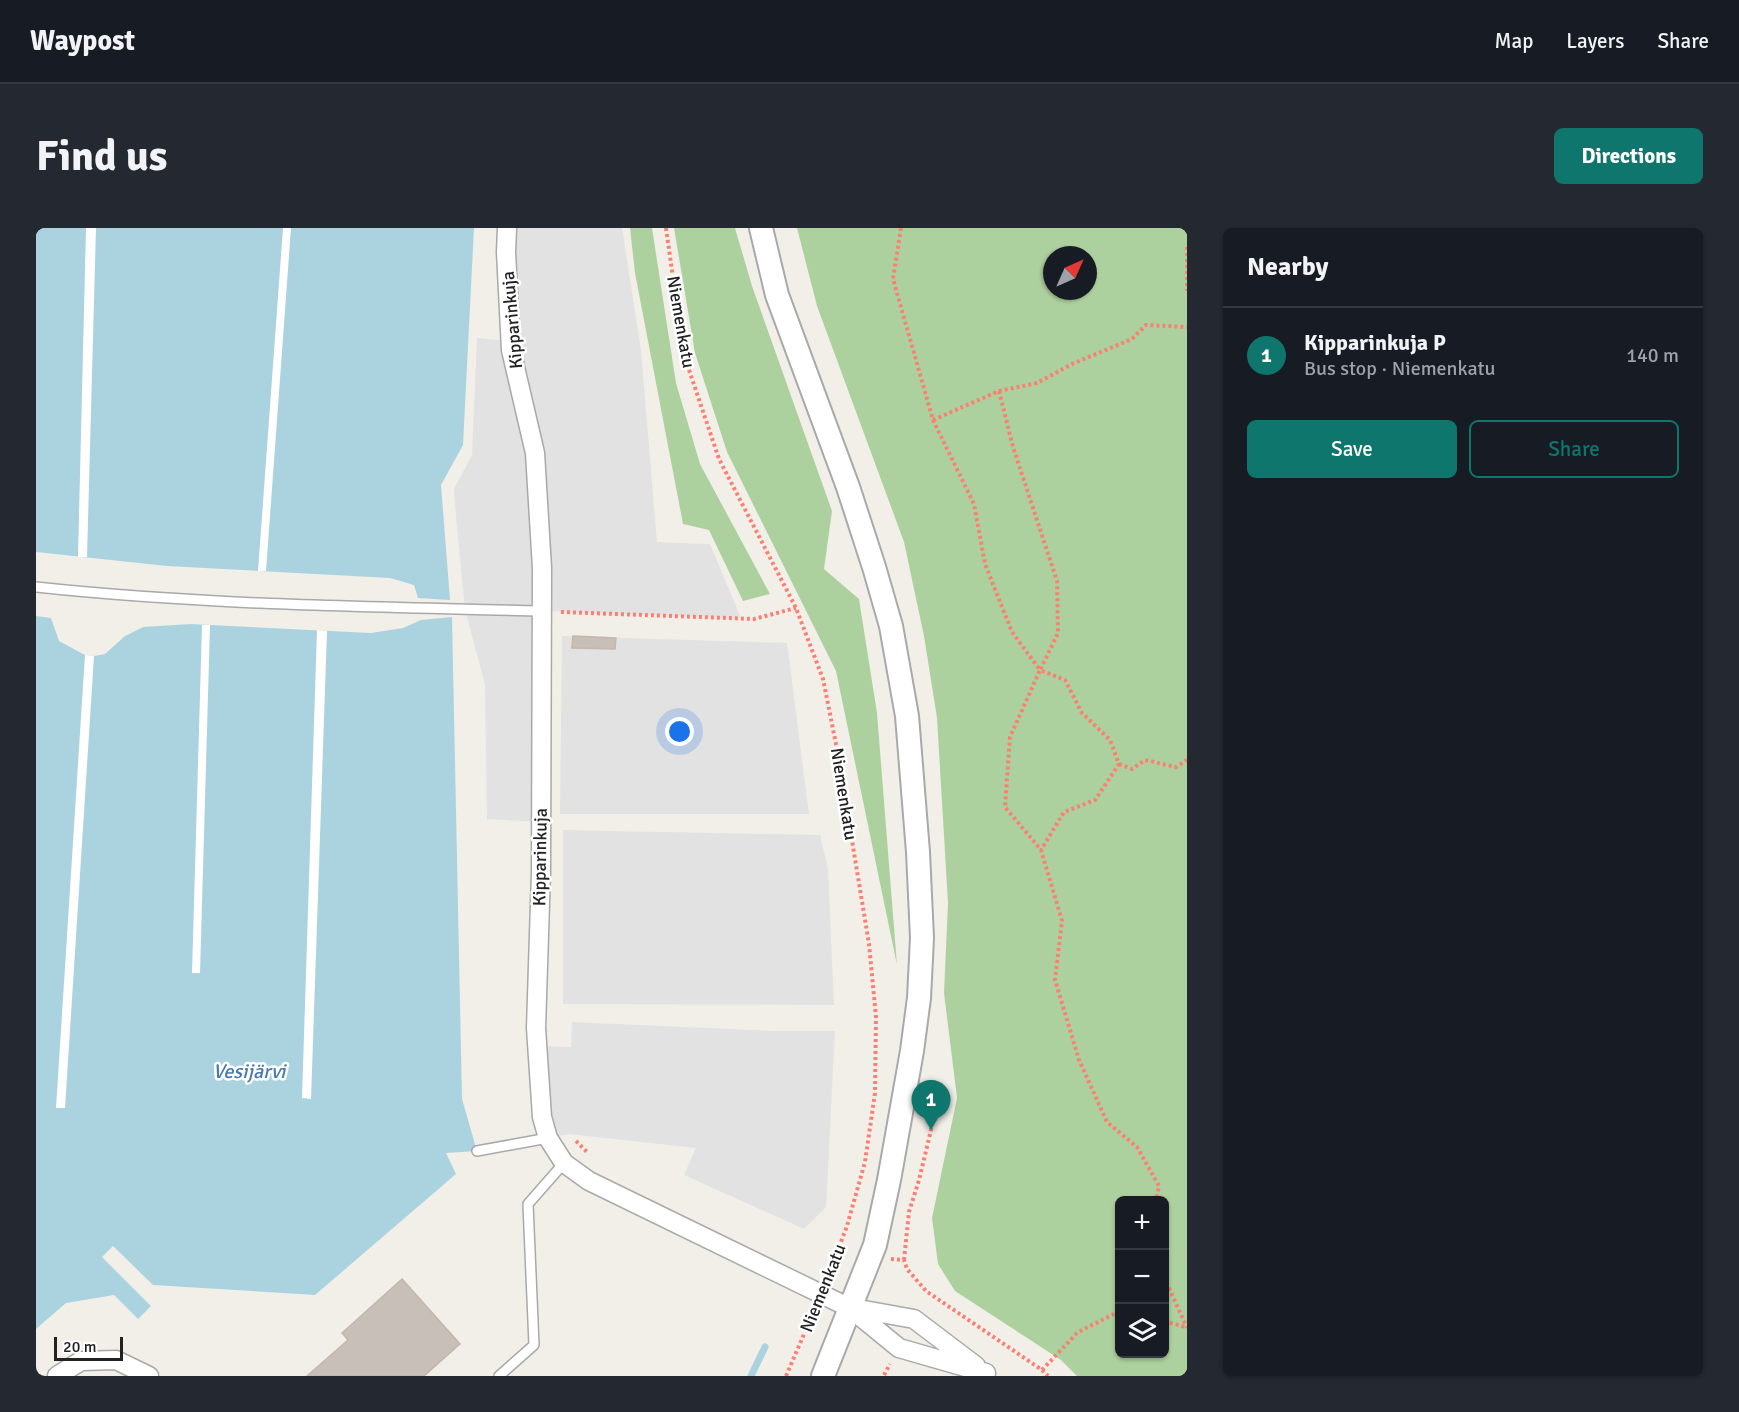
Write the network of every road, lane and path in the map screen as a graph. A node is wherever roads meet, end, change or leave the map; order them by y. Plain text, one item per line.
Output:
1 (507, 228) edge
2 (666, 228) edge
3 (760, 228) edge
4 (901, 228) edge
5 (1187, 247) edge
6 (1187, 291) edge
7 (1187, 327) edge
8 (999, 391) junction
9 (933, 420) junction
10 (36, 587) edge
11 (796, 608) junction
12 (541, 611) junction
13 (1040, 670) junction
14 (1187, 760) edge
15 (1119, 764) junction
16 (1041, 850) junction
17 (936, 1094) dead end
18 (548, 1138) junction
19 (477, 1151) dead end
20 (564, 1162) junction
21 (1157, 1196) edge
22 (847, 1226) junction
23 (875, 1245) junction
24 (904, 1260) junction
25 (1169, 1289) edge
26 (821, 1294) junction
27 (850, 1308) junction
28 (1115, 1313) edge
29 (1169, 1323) edge
30 (1186, 1328) edge
31 (1042, 1370) junction
32 (988, 1374) edge
33 (57, 1376) edge
34 (149, 1376) edge
35 (499, 1376) edge
36 (786, 1376) edge
37 (823, 1376) edge
38 (1048, 1376) edge

1 - 12 street, Kipparinkuja
2 - 11 path, Niemenkatu
3 - 23 street, Niemenkatu
4 - 9 path
5 - 6 path
7 - 8 path
8 - 9 path
8 - 13 path
9 - 13 path
10 - 12 lane
11 - 12 path
11 - 22 path, Niemenkatu
12 - 18 street, Kipparinkuja
13 - 15 path
13 - 16 path
14 - 15 path
15 - 16 path
16 - 21 path
17 - 24 path
18 - 19 lane
18 - 20 street, Kipparinkuja
20 - 26 street, Kipparinkuja
20 - 35 lane
22 - 23 path
22 - 26 path, Niemenkatu
23 - 24 path
23 - 27 street, Niemenkatu
24 - 31 path
25 - 30 path
26 - 27 street, Kipparinkuja
26 - 36 path, Niemenkatu
27 - 32 street
27 - 32 street
27 - 37 street, Niemenkatu
28 - 31 path
29 - 30 path
31 - 38 path
33 - 34 street

